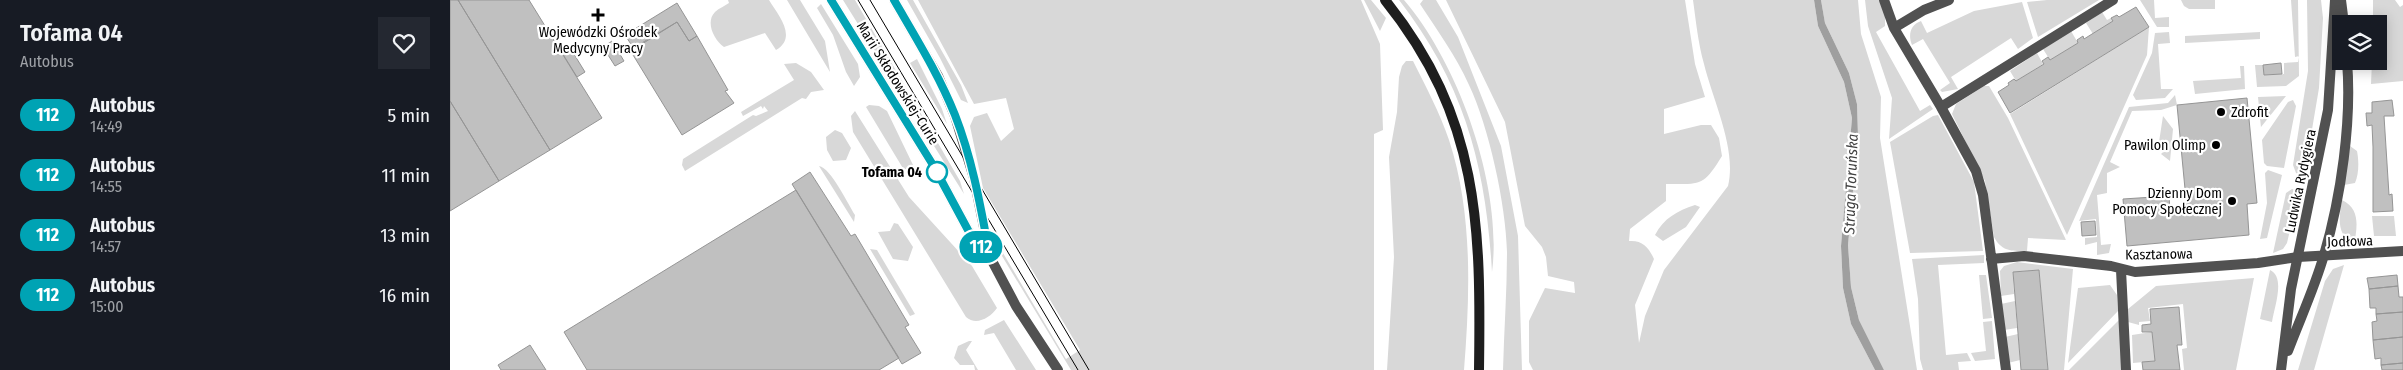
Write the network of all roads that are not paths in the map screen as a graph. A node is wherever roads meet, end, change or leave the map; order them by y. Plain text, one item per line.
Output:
1 (831, 0) edge
2 (894, 0) edge
3 (1385, 0) edge
4 (1884, 0) edge
5 (1949, 0) edge
6 (2113, 0) edge
7 (2335, 0) edge
8 (2340, 0) edge
9 (2342, 15) edge
10 (1894, 28) junction
11 (2347, 70) edge
12 (1941, 107) junction
13 (2403, 252) edge
14 (2324, 255) junction
15 (2298, 256) junction
16 (990, 257) junction
17 (1991, 259) junction
18 (2121, 270) junction
19 (2282, 368) edge
20 (1058, 370) edge
21 (1479, 370) edge
22 (2006, 370) edge
23 (2126, 370) edge

1 - 16 street, Marii Skłodowskiej-Curie
2 - 16 street, Marii Skłodowskiej-Curie
3 - 21 main road
4 - 10 street
5 - 10 street
6 - 12 street
7 - 15 street, Ludwika Rydygiera
8 - 9 street
10 - 12 street
11 - 14 street, Ludwika Rydygiera
12 - 17 street
13 - 14 street, Jodłowa
14 - 15 street, Jodłowa
14 - 19 street, Ludwika Rydygiera
15 - 18 street, Kasztanowa
15 - 19 street, Ludwika Rydygiera
16 - 20 street, Marii Skłodowskiej-Curie
17 - 18 street, Kasztanowa
17 - 22 street
18 - 23 street

